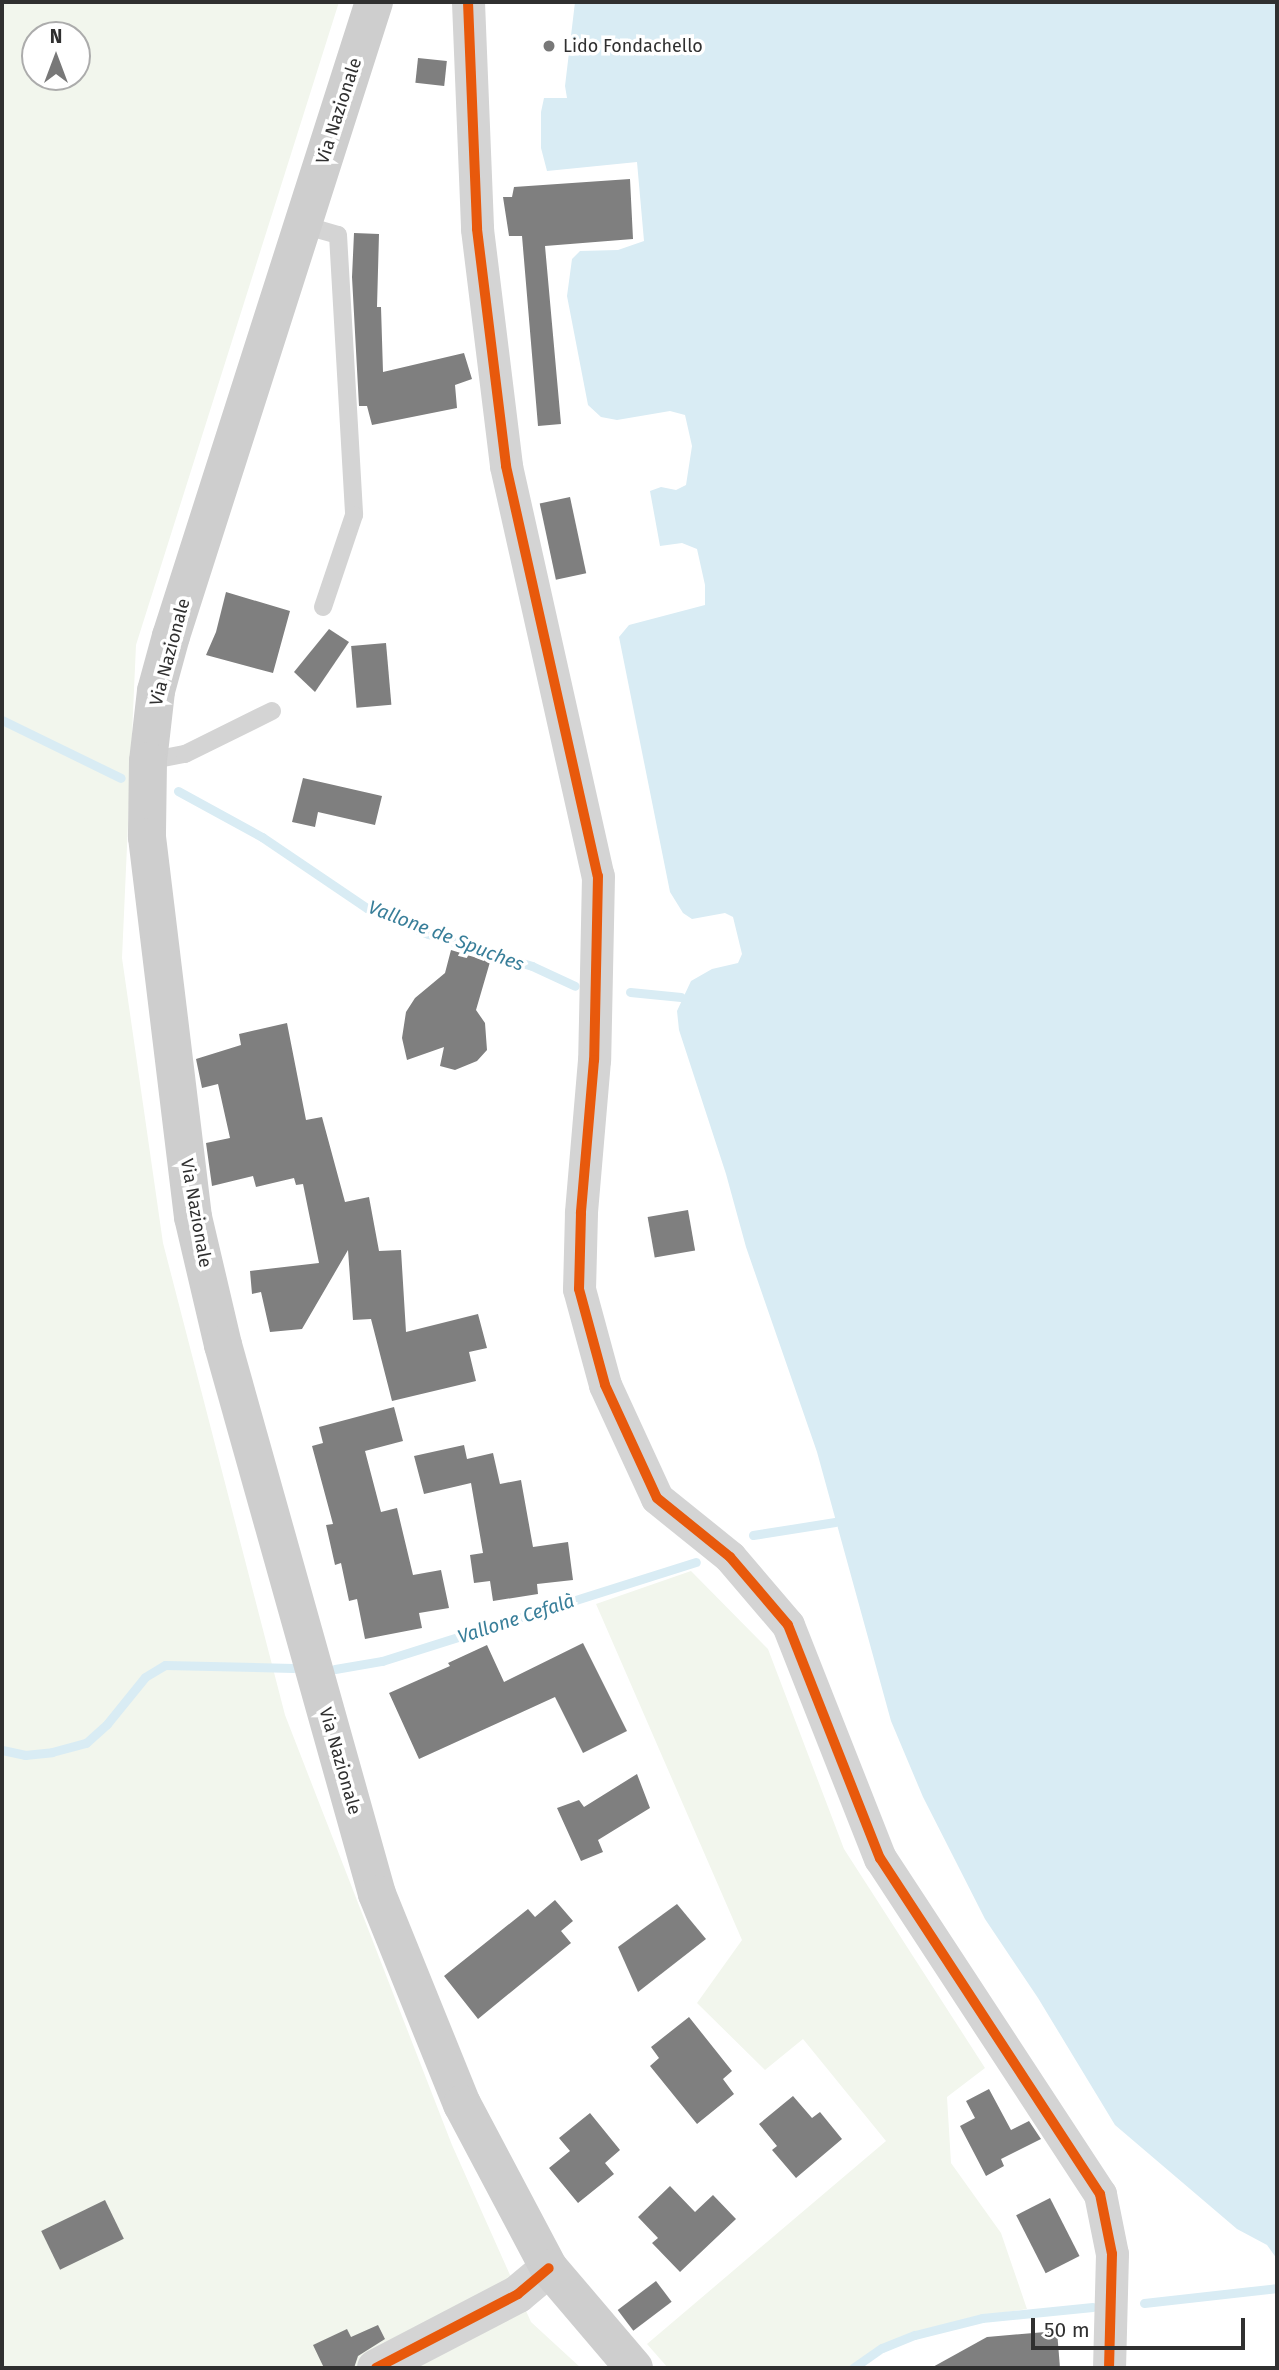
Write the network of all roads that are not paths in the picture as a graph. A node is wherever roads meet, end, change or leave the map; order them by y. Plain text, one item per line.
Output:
1 (374, 2) edge
2 (468, 5) edge
3 (303, 225) junction
4 (323, 607) dead end
5 (272, 711) dead end
6 (148, 761) junction
7 (549, 2268) junction
8 (1108, 2360) edge
9 (376, 2368) edge
10 (634, 2368) edge

1 - 3 main road, Via Nazionale
2 - 8 street
3 - 4 lane
3 - 6 main road, Via Nazionale
5 - 6 lane
6 - 7 main road, Via Nazionale
7 - 9 street
7 - 10 main road, Via Nazionale

